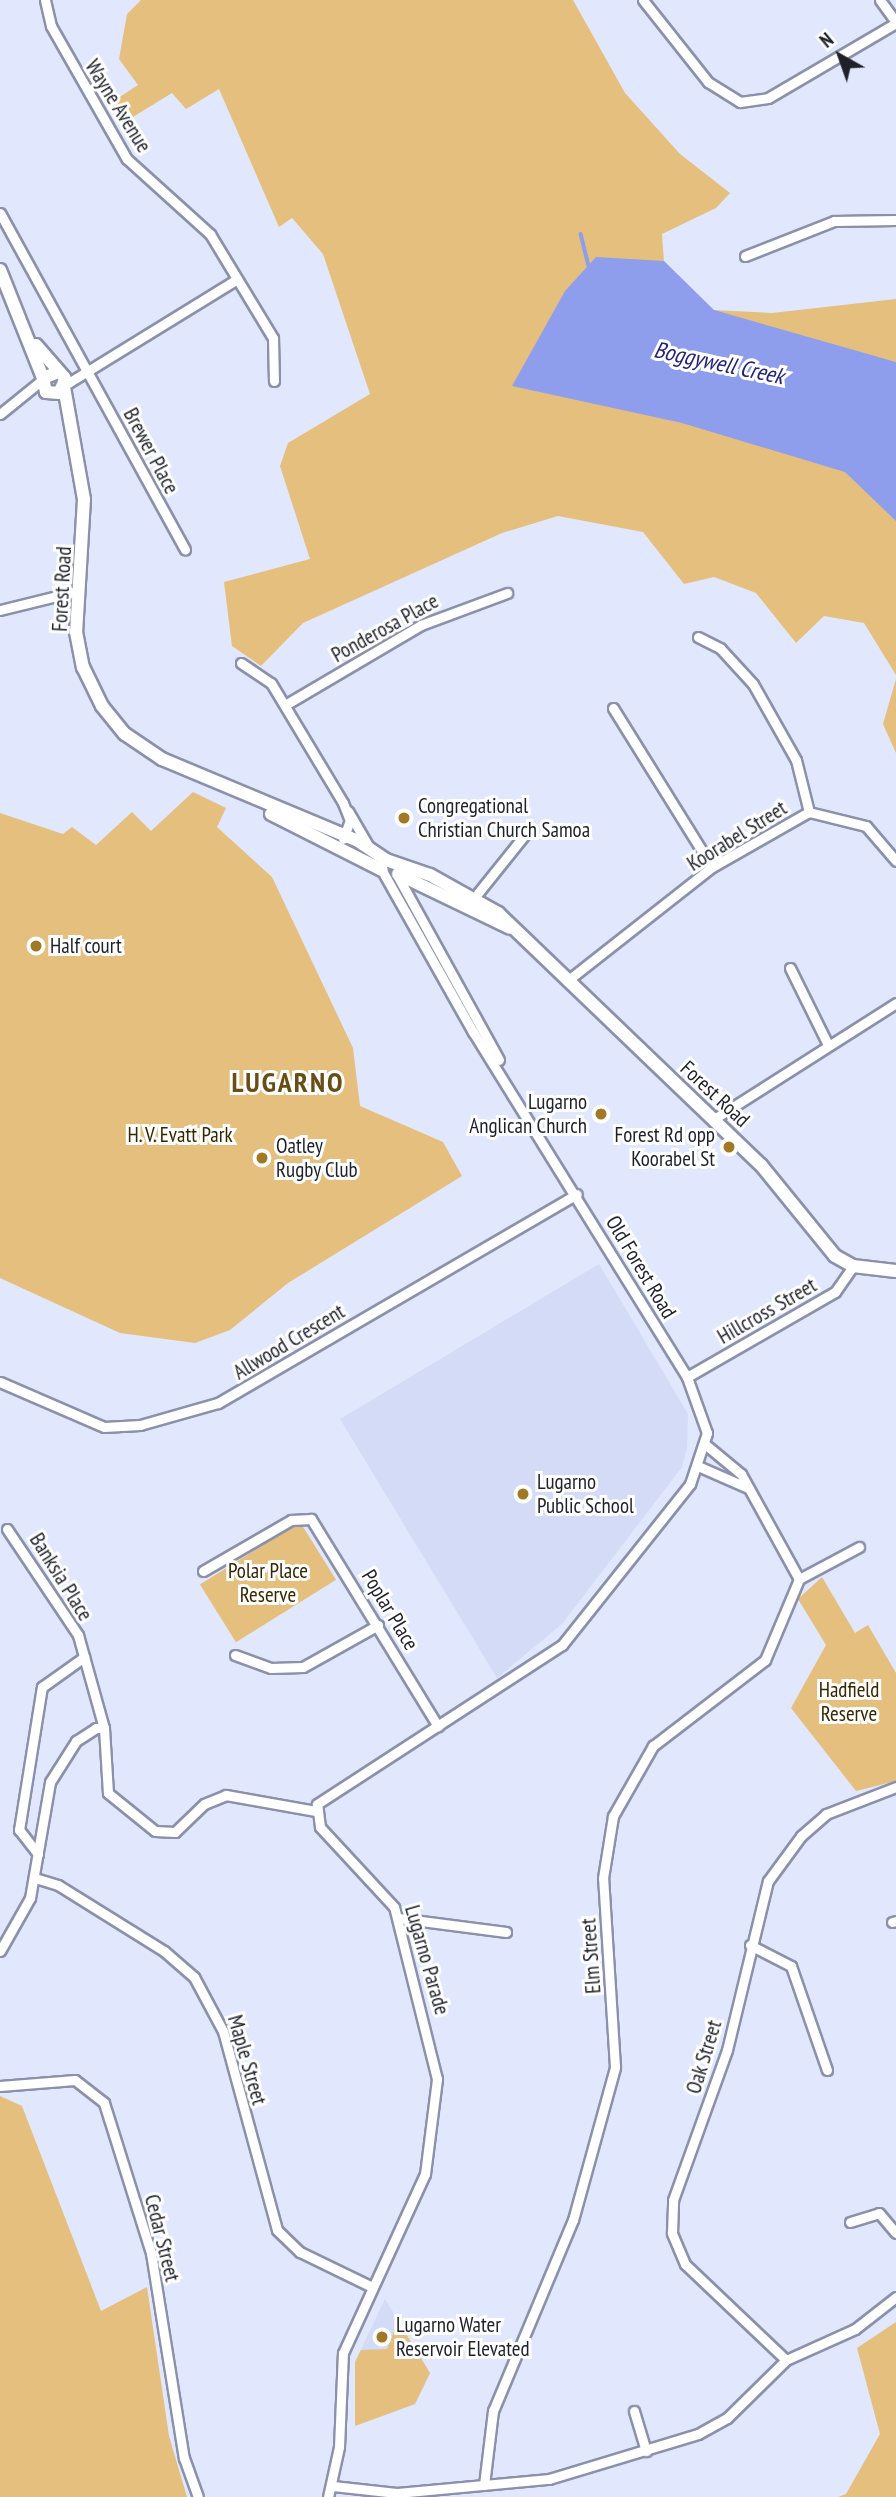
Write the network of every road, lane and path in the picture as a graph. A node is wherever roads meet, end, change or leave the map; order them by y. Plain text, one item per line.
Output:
1 (45, 0) edge
2 (643, 0) edge
3 (880, 0) edge
4 (896, 23) edge
5 (0, 213) edge
6 (896, 220) edge
7 (745, 257) dead end
8 (0, 270) edge
9 (237, 279) junction
10 (32, 339) junction
11 (87, 369) junction
12 (62, 380) junction
13 (274, 381) dead end
14 (46, 386) junction
15 (0, 414) edge
16 (70, 425) junction
17 (185, 549) dead end
18 (78, 591) junction
19 (507, 593) dead end
20 (0, 610) edge
21 (698, 637) dead end
22 (241, 663) dead end
23 (285, 705) junction
24 (613, 708) dead end
25 (347, 810) junction
26 (809, 812) junction
27 (526, 833) dead end
28 (343, 840) junction
29 (370, 849) junction
30 (896, 861) edge
31 (712, 867) junction
32 (390, 869) junction
33 (419, 883) junction
34 (474, 898) junction
35 (407, 901) junction
36 (510, 928) junction
37 (790, 968) dead end
38 (567, 981) junction
39 (896, 1003) edge
40 (827, 1043) junction
41 (516, 1093) junction
42 (714, 1119) junction
43 (577, 1194) junction
44 (853, 1266) junction
45 (896, 1271) edge
46 (687, 1377) junction
47 (0, 1382) edge
48 (706, 1445) junction
49 (700, 1467) junction
50 (750, 1489) junction
51 (7, 1529) dead end
52 (859, 1547) dead end
53 (203, 1571) dead end
54 (799, 1579) junction
55 (378, 1625) junction
56 (235, 1655) dead end
57 (84, 1657) junction
58 (438, 1726) junction
59 (104, 1728) junction
60 (896, 1787) edge
61 (316, 1811) junction
62 (38, 1854) junction
63 (35, 1878) junction
64 (398, 1918) junction
65 (506, 1932) dead end
66 (750, 1945) junction
67 (0, 1951) edge
68 (827, 2070) dead end
69 (0, 2086) edge
70 (850, 2222) dead end
71 (896, 2233) edge
72 (372, 2287) junction
73 (896, 2297) edge
74 (786, 2360) junction
75 (634, 2411) dead end
76 (646, 2451) junction
77 (484, 2485) junction
78 (333, 2486) junction
79 (198, 2497) edge
80 (328, 2497) edge

1 - 9 street, Wayne Avenue
2 - 4 street
3 - 4 street
5 - 11 street
6 - 7 street
8 - 10 street, Forest Road
9 - 11 street
9 - 13 street, Wayne Avenue
10 - 12 street, Forest Road
10 - 14 street, Forest Road
11 - 12 street
11 - 17 street, Brewer Place
12 - 14 street
12 - 14 street
12 - 16 street, Forest Road
14 - 15 street
14 - 16 street, Forest Road
16 - 18 street, Forest Road
18 - 20 street
18 - 28 street, Forest Road
19 - 23 street, Ponderosa Place
21 - 26 street
22 - 23 street
23 - 25 street
24 - 31 street
25 - 28 street
25 - 29 street
26 - 30 street, Koorabel Street
26 - 31 street, Koorabel Street
27 - 34 street
28 - 29 street, Forest Road
28 - 32 street, Forest Road
29 - 32 street, Forest Road
31 - 38 street, Koorabel Street
32 - 33 street, Forest Road
32 - 34 street, Forest Road
32 - 35 street, Old Forest Road
32 - 41 street, Old Forest Road
33 - 35 street
33 - 36 street, Forest Road
34 - 36 street, Forest Road
35 - 41 street, Old Forest Road
36 - 38 street, Forest Road
37 - 40 street
38 - 42 street, Forest Road
39 - 40 street
40 - 42 street
41 - 43 street, Old Forest Road
42 - 44 street, Forest Road
43 - 46 street, Old Forest Road
43 - 47 street, Allwood Crescent
44 - 45 street
44 - 46 street, Hillcross Street
46 - 48 street, Old Forest Road
48 - 49 street, Old Forest Road
48 - 50 street
49 - 50 street
49 - 58 street
50 - 54 street
51 - 57 street, Banksia Place
52 - 54 street
53 - 55 street, Poplar Place
54 - 77 street, Elm Street
55 - 56 street
55 - 58 street, Poplar Place
57 - 59 street, Banksia Place
57 - 62 street
58 - 61 street
59 - 61 street, Banksia Place
59 - 62 street
60 - 66 street, Oak Street
61 - 64 street, Lugarno Parade
62 - 63 street
63 - 67 street
63 - 72 street, Maple Street
64 - 65 street
64 - 72 street, Lugarno Parade
66 - 68 street
66 - 74 street, Oak Street
69 - 79 street, Cedar Street
70 - 71 street
72 - 78 street, Lugarno Parade
73 - 74 street
74 - 76 street
75 - 76 street
76 - 77 street
77 - 78 street
78 - 80 street, Lugarno Parade

